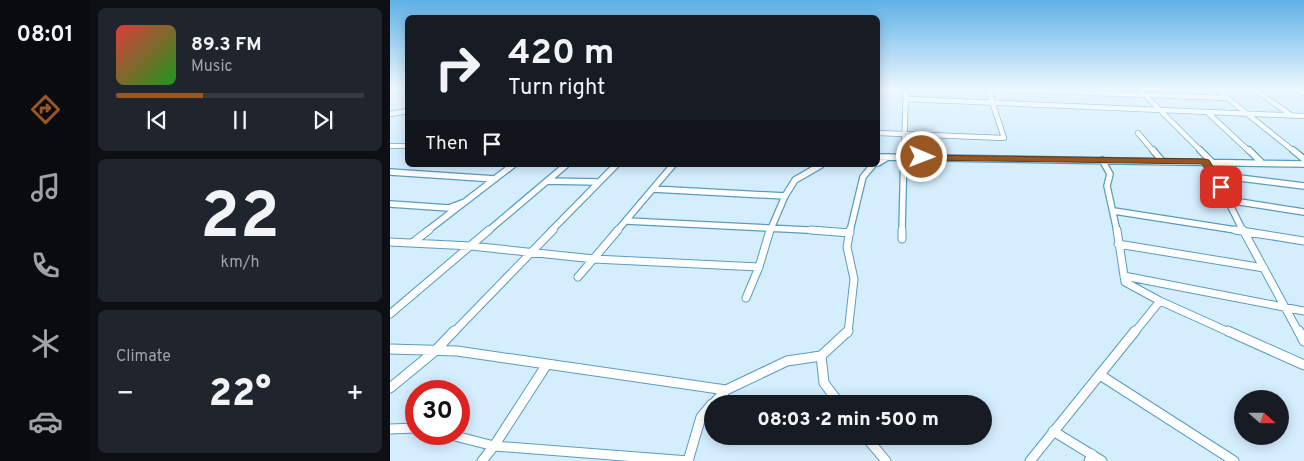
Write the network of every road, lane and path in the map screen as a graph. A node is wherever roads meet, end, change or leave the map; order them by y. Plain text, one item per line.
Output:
1 (1161, 110) edge
2 (906, 111) edge
3 (995, 111) edge
4 (1173, 111) edge
5 (1244, 111) edge
6 (1285, 111) edge
7 (405, 112) edge
8 (1207, 112) junction
9 (390, 114) edge
10 (1249, 114) junction
11 (1292, 116) junction
12 (1304, 116) edge
13 (880, 133) edge
14 (1138, 133) dead end
15 (905, 134) junction
16 (390, 146) edge
17 (405, 146) edge
18 (880, 157) edge
19 (889, 157) junction
20 (904, 157) junction
21 (1102, 160) junction
22 (1304, 160) edge
23 (1162, 161) junction
24 (880, 162) edge
25 (1209, 162) junction
26 (1261, 162) junction
27 (1304, 164) edge
28 (510, 167) edge
29 (564, 167) edge
30 (614, 167) edge
31 (671, 167) edge
32 (818, 167) edge
33 (871, 167) edge
34 (390, 172) edge
35 (1214, 175) junction
36 (495, 179) junction
37 (547, 181) junction
38 (599, 182) junction
39 (1304, 186) edge
40 (652, 189) junction
41 (785, 196) junction
42 (1227, 200) junction
43 (468, 201) junction
44 (390, 204) edge
45 (1114, 211) junction
46 (1304, 212) edge
47 (627, 221) junction
48 (771, 227) junction
49 (1243, 231) junction
50 (850, 232) junction
51 (902, 239) dead end
52 (1304, 241) edge
53 (390, 242) edge
54 (412, 243) junction
55 (1118, 244) junction
56 (470, 246) junction
57 (532, 251) junction
58 (594, 259) junction
59 (759, 267) junction
60 (1264, 268) junction
61 (1124, 276) junction
62 (578, 277) dead end
63 (746, 298) dead end
64 (1160, 301) junction
65 (1285, 307) junction
66 (1304, 310) edge
67 (390, 314) edge
68 (1304, 341) edge
69 (390, 349) edge
70 (435, 351) junction
71 (821, 356) junction
72 (547, 364) junction
73 (1304, 366) edge
74 (1100, 375) junction
75 (390, 388) edge
76 (726, 390) junction
77 (721, 395) edge
78 (832, 395) edge
79 (704, 413) edge
80 (390, 428) edge
81 (405, 428) edge
82 (1053, 431) junction
83 (470, 440) edge
84 (871, 445) edge
85 (494, 446) junction
86 (1091, 458) edge
87 (482, 461) edge
88 (688, 461) edge
89 (886, 461) edge
90 (1030, 461) edge
91 (1102, 461) edge
92 (1234, 461) edge

1 - 25 street
2 - 15 street
3 - 15 street
4 - 8 street
5 - 10 street
6 - 11 street
7 - 9 street
8 - 10 street
8 - 26 street
10 - 11 street
10 - 22 street
11 - 12 street
13 - 15 street
14 - 23 street
15 - 20 street
16 - 17 street
18 - 19 street
19 - 20 street
19 - 24 street
20 - 21 street
20 - 51 street
21 - 23 street
21 - 45 street
23 - 25 street
25 - 26 street
25 - 35 street
26 - 27 street
28 - 36 street
29 - 37 street
30 - 38 street
31 - 40 street
32 - 41 street
33 - 50 street
34 - 36 street
35 - 39 street
35 - 42 street
36 - 43 street
37 - 38 street
37 - 56 street
38 - 57 street
40 - 41 street
40 - 47 street
41 - 48 street
42 - 46 street
42 - 49 street
43 - 44 street
43 - 54 street
45 - 49 street
45 - 55 street
47 - 48 street
47 - 58 street
48 - 50 street
48 - 59 street
49 - 52 street
49 - 60 street
50 - 71 street
53 - 54 street
54 - 56 street
55 - 60 street
55 - 61 street
56 - 57 street
56 - 67 street
57 - 58 street
57 - 70 street
58 - 59 street
58 - 62 street
59 - 63 street
60 - 65 street
61 - 64 street
61 - 65 street
64 - 73 street
64 - 74 street
65 - 66 street
65 - 68 street
69 - 70 street
70 - 72 street
70 - 75 street
71 - 76 street
71 - 78 street
72 - 76 street
72 - 85 street
74 - 82 street
74 - 92 street
76 - 77 street
79 - 88 street
80 - 81 street
82 - 86 street
82 - 90 street
83 - 85 street
84 - 89 street
85 - 87 street
85 - 88 street
86 - 91 street

